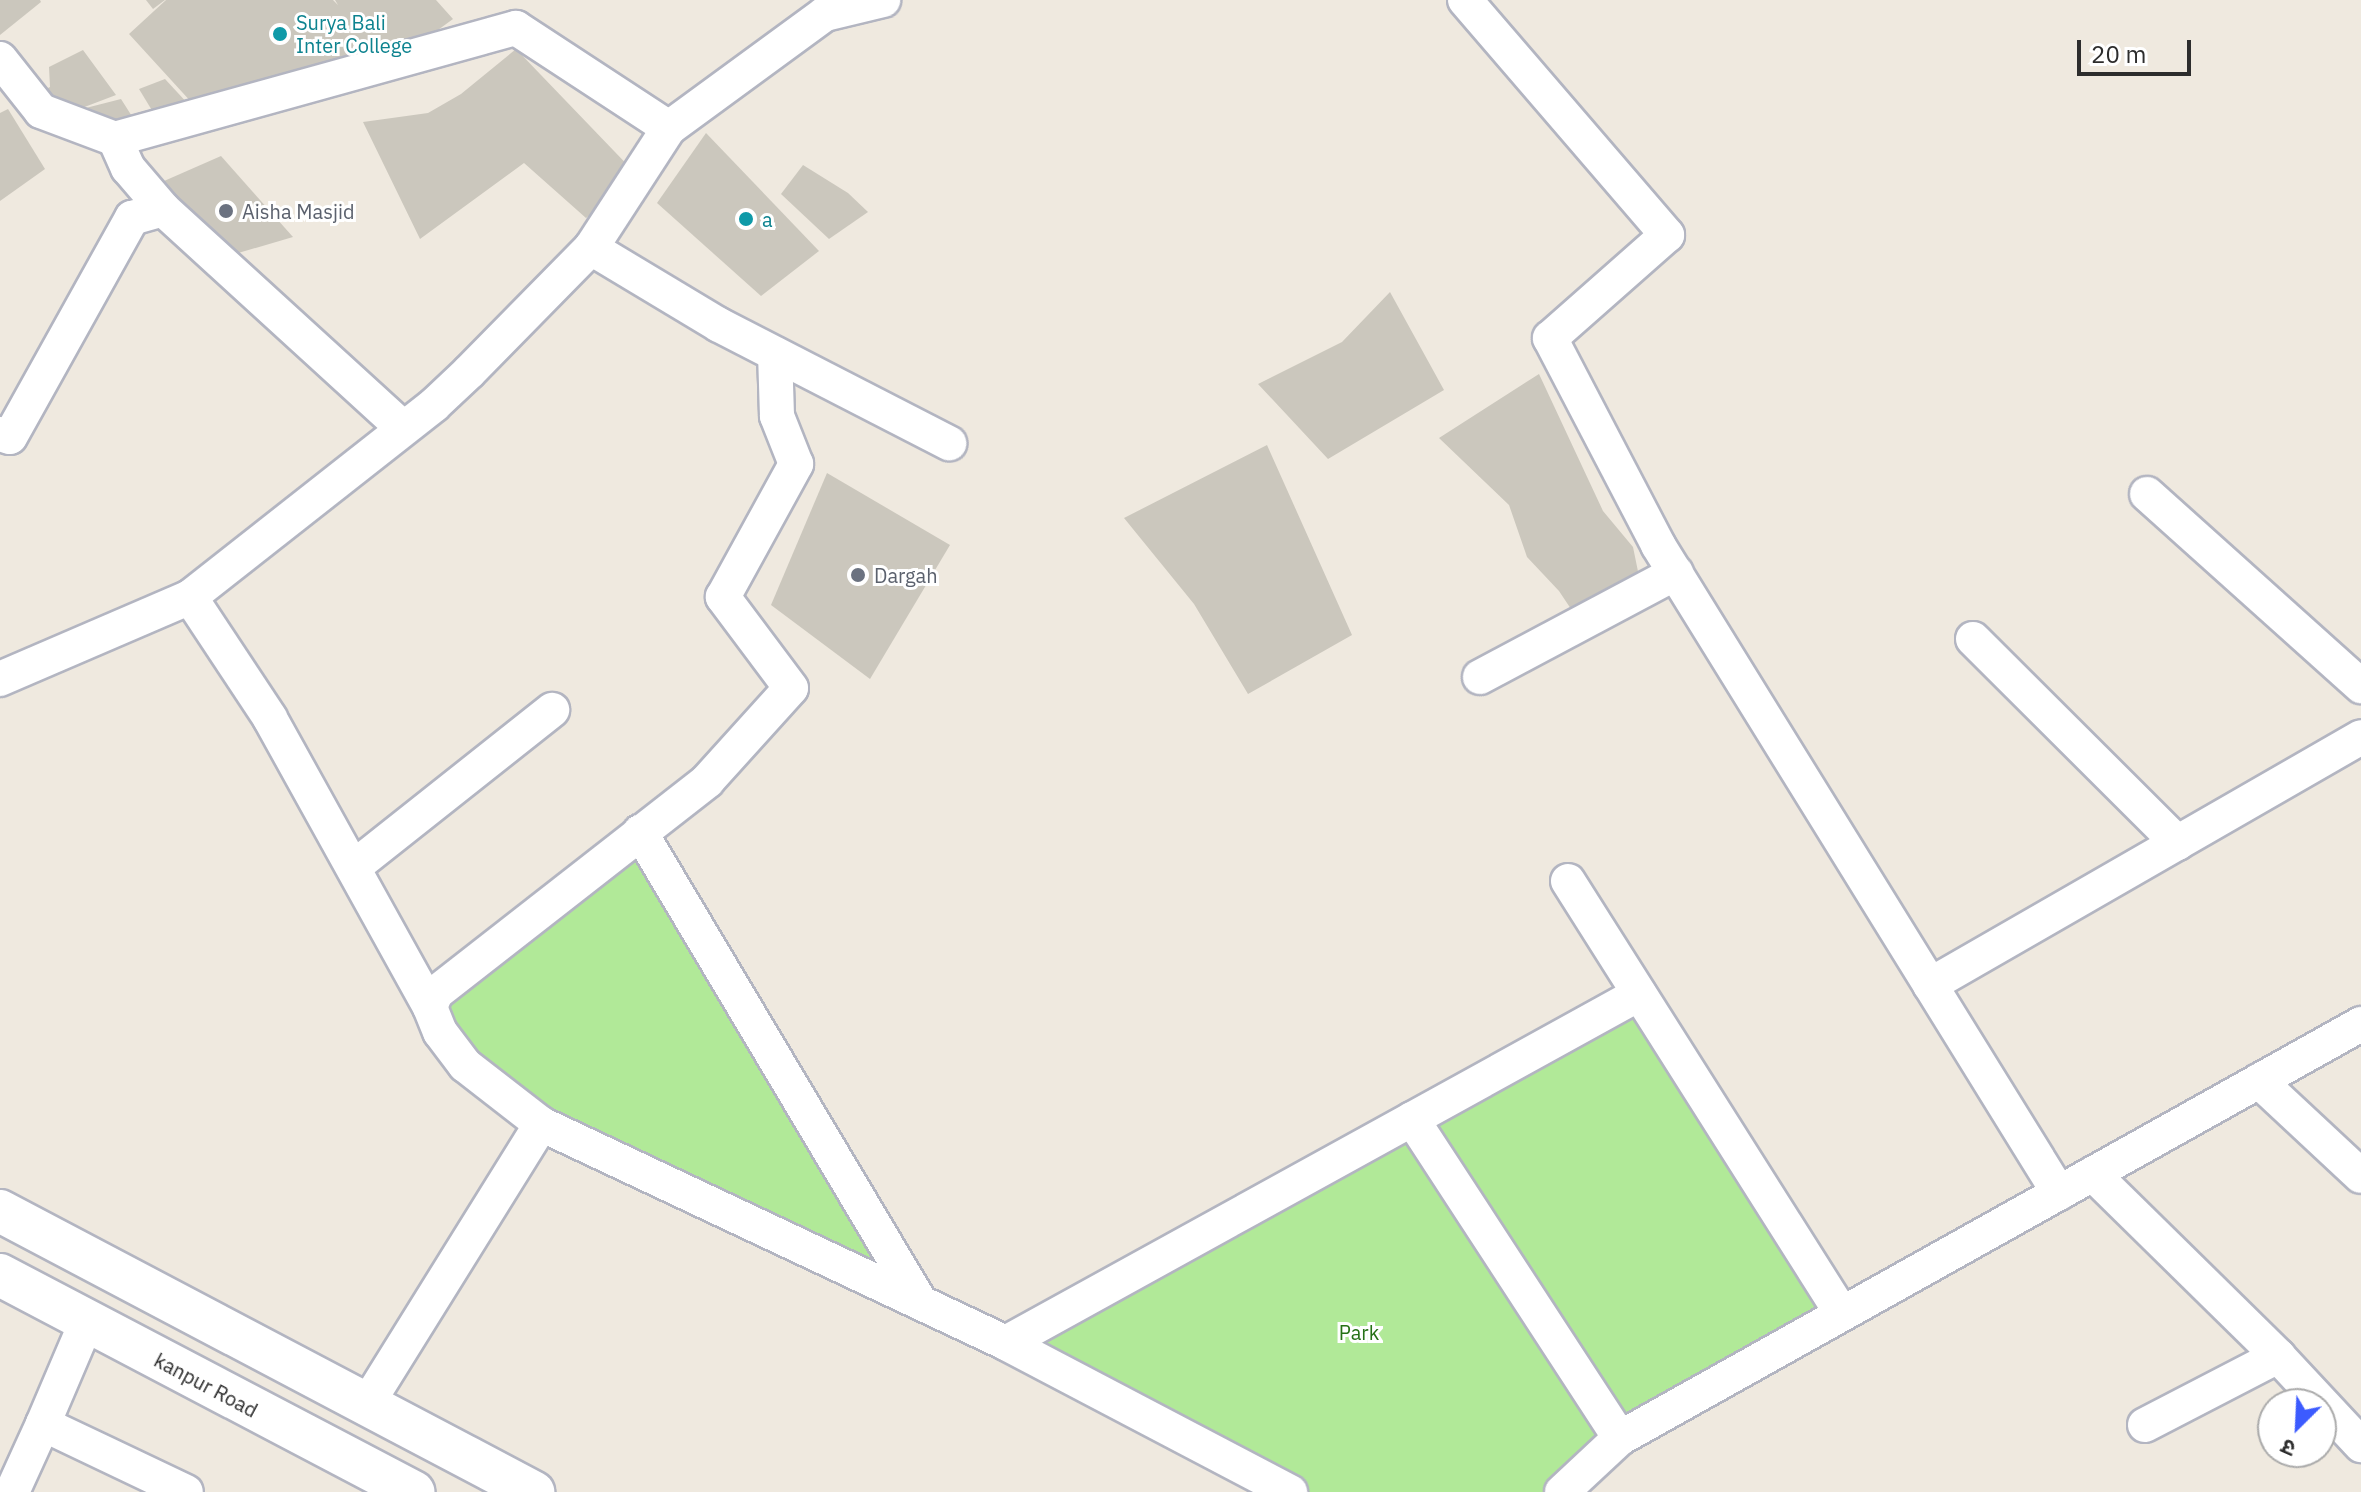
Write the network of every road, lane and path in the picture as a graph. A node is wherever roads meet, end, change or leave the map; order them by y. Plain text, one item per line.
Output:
1 (883, 0) edge
2 (1465, 0) edge
3 (0, 59) edge
4 (669, 128) junction
5 (115, 139) junction
6 (163, 209) junction
7 (591, 248) junction
8 (775, 354) junction
9 (403, 428) junction
10 (0, 434) edge
11 (949, 443) dead end
12 (2147, 494) dead end
13 (1676, 573) junction
14 (190, 597) junction
15 (1973, 639) dead end
16 (1480, 677) dead end
17 (0, 679) edge
18 (2361, 686) edge
19 (552, 710) dead end
20 (2361, 737) edge
21 (640, 832) junction
22 (2178, 843) junction
23 (354, 867) junction
24 (1568, 881) dead end
25 (1930, 985) junction
26 (1639, 994) junction
27 (430, 1007) junction
28 (2361, 1024) edge
29 (2259, 1081) junction
30 (1412, 1119) junction
31 (541, 1124) junction
32 (2093, 1174) junction
33 (2361, 1176) edge
34 (2059, 1193) junction
35 (0, 1211) edge
36 (0, 1275) edge
37 (920, 1302) junction
38 (1842, 1314) junction
39 (87, 1321) junction
40 (1006, 1343) junction
41 (2278, 1356) junction
42 (367, 1404) junction
43 (43, 1424) junction
44 (2145, 1425) dead end
45 (1620, 1438) junction
46 (2361, 1445) edge
47 (12, 1492) edge
48 (186, 1492) edge
49 (413, 1492) edge
50 (533, 1492) edge
51 (1290, 1492) edge
52 (1562, 1492) edge

1 - 4 street
2 - 13 street
3 - 5 street
4 - 5 street
4 - 7 street
5 - 6 street
6 - 9 street
6 - 10 street
7 - 8 street
7 - 9 street
8 - 11 street
8 - 21 street
9 - 14 street
12 - 18 street
13 - 16 street
13 - 25 street
14 - 17 street
14 - 23 street
15 - 22 street
19 - 23 street
20 - 22 street
21 - 27 street
21 - 37 street
22 - 25 street
23 - 27 street
24 - 26 street
25 - 34 street
26 - 30 street
26 - 38 street
27 - 31 street
28 - 29 street
29 - 32 street
29 - 33 street
30 - 40 street
30 - 45 street
31 - 37 street
31 - 42 street
32 - 34 street
32 - 41 street
34 - 38 street
35 - 42 street
36 - 39 street, kanpur Road
37 - 40 street
38 - 45 street
39 - 43 street
39 - 49 street, kanpur Road
40 - 51 street
41 - 44 street
41 - 46 street
42 - 50 street
43 - 47 street
43 - 48 street
45 - 52 street

